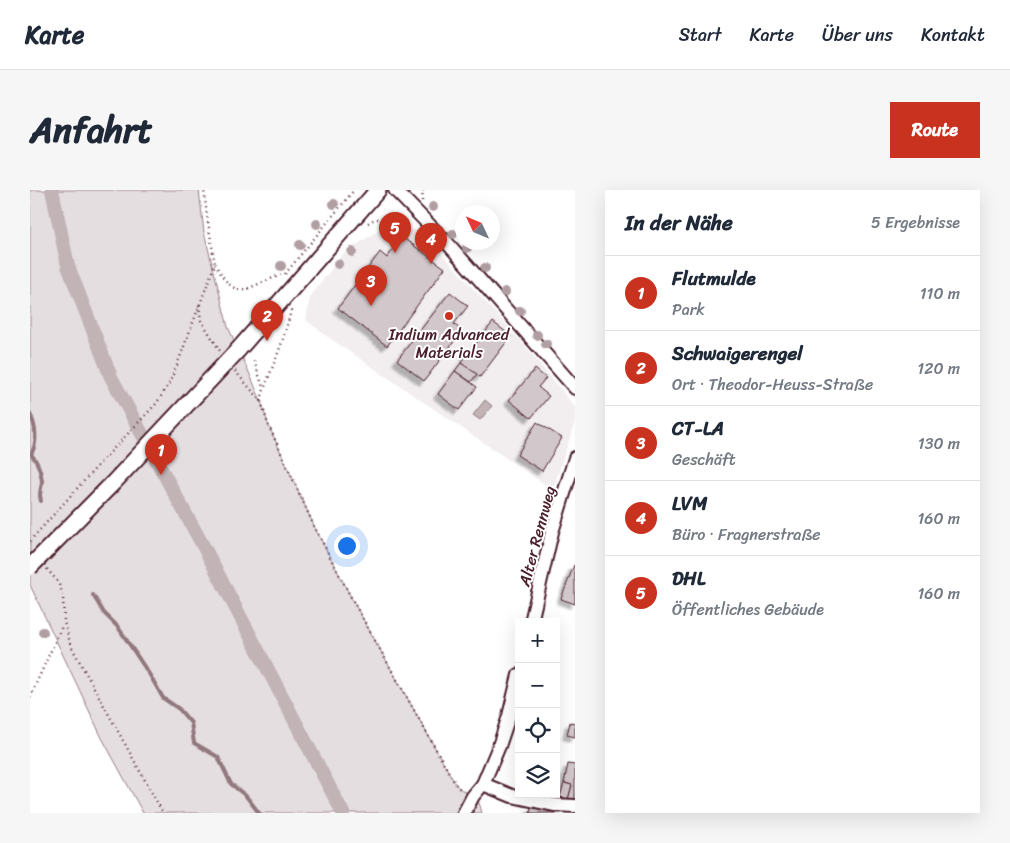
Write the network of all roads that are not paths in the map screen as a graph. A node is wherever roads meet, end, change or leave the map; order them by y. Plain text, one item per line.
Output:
1 (378, 190) edge
2 (395, 190) edge
3 (575, 388) edge
4 (575, 458) edge
5 (36, 565) edge
6 (532, 618) edge
7 (515, 691) edge
8 (483, 784) junction
9 (575, 806) edge
10 (464, 813) edge

1 - 5 main road, bridge
2 - 3 street
4 - 6 street, Alter Rennweg
7 - 8 street
8 - 9 street
8 - 10 street

